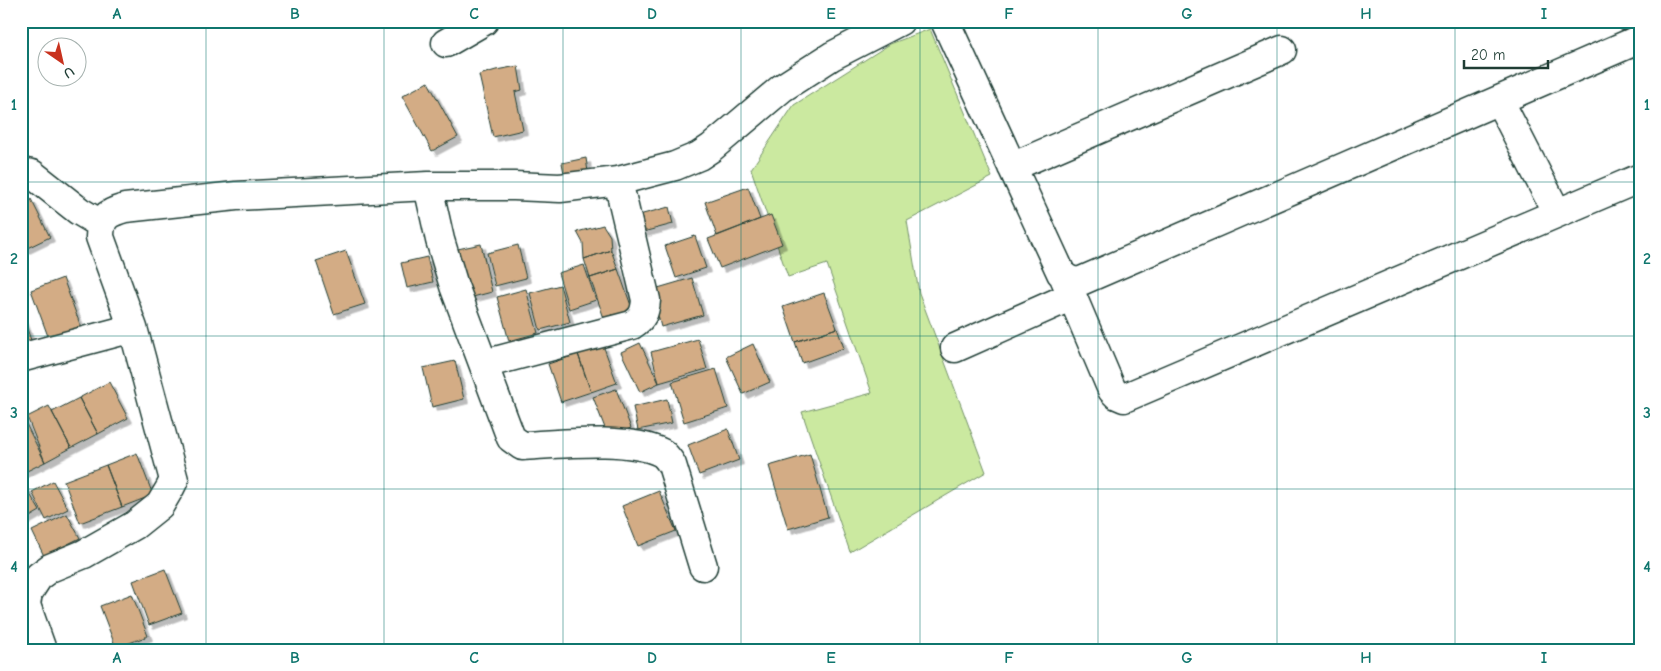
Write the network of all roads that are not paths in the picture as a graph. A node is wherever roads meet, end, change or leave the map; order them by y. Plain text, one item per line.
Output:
1 (484, 21) edge
2 (945, 21) edge
3 (899, 22) edge
4 (1640, 40) edge
5 (446, 43) dead end
6 (1282, 50) dead end
7 (1499, 100) junction
8 (1012, 167) junction
9 (21, 172) edge
10 (1640, 178) edge
11 (618, 181) junction
12 (428, 186) junction
13 (1557, 213) junction
14 (101, 224) junction
15 (1068, 286) junction
16 (133, 328) junction
17 (955, 348) dead end
18 (24, 357) dead end
19 (484, 364) junction
20 (703, 566) dead end
21 (24, 603) edge
22 (42, 650) edge

1 - 5 street
2 - 8 street
3 - 11 street
4 - 7 street
6 - 8 street
7 - 13 street
7 - 15 street
8 - 15 street
9 - 14 street
10 - 13 street
11 - 12 street
11 - 19 street
12 - 14 street
12 - 19 street
13 - 15 street
14 - 16 street
15 - 17 street
16 - 18 street
16 - 21 street
19 - 20 street
21 - 22 street

